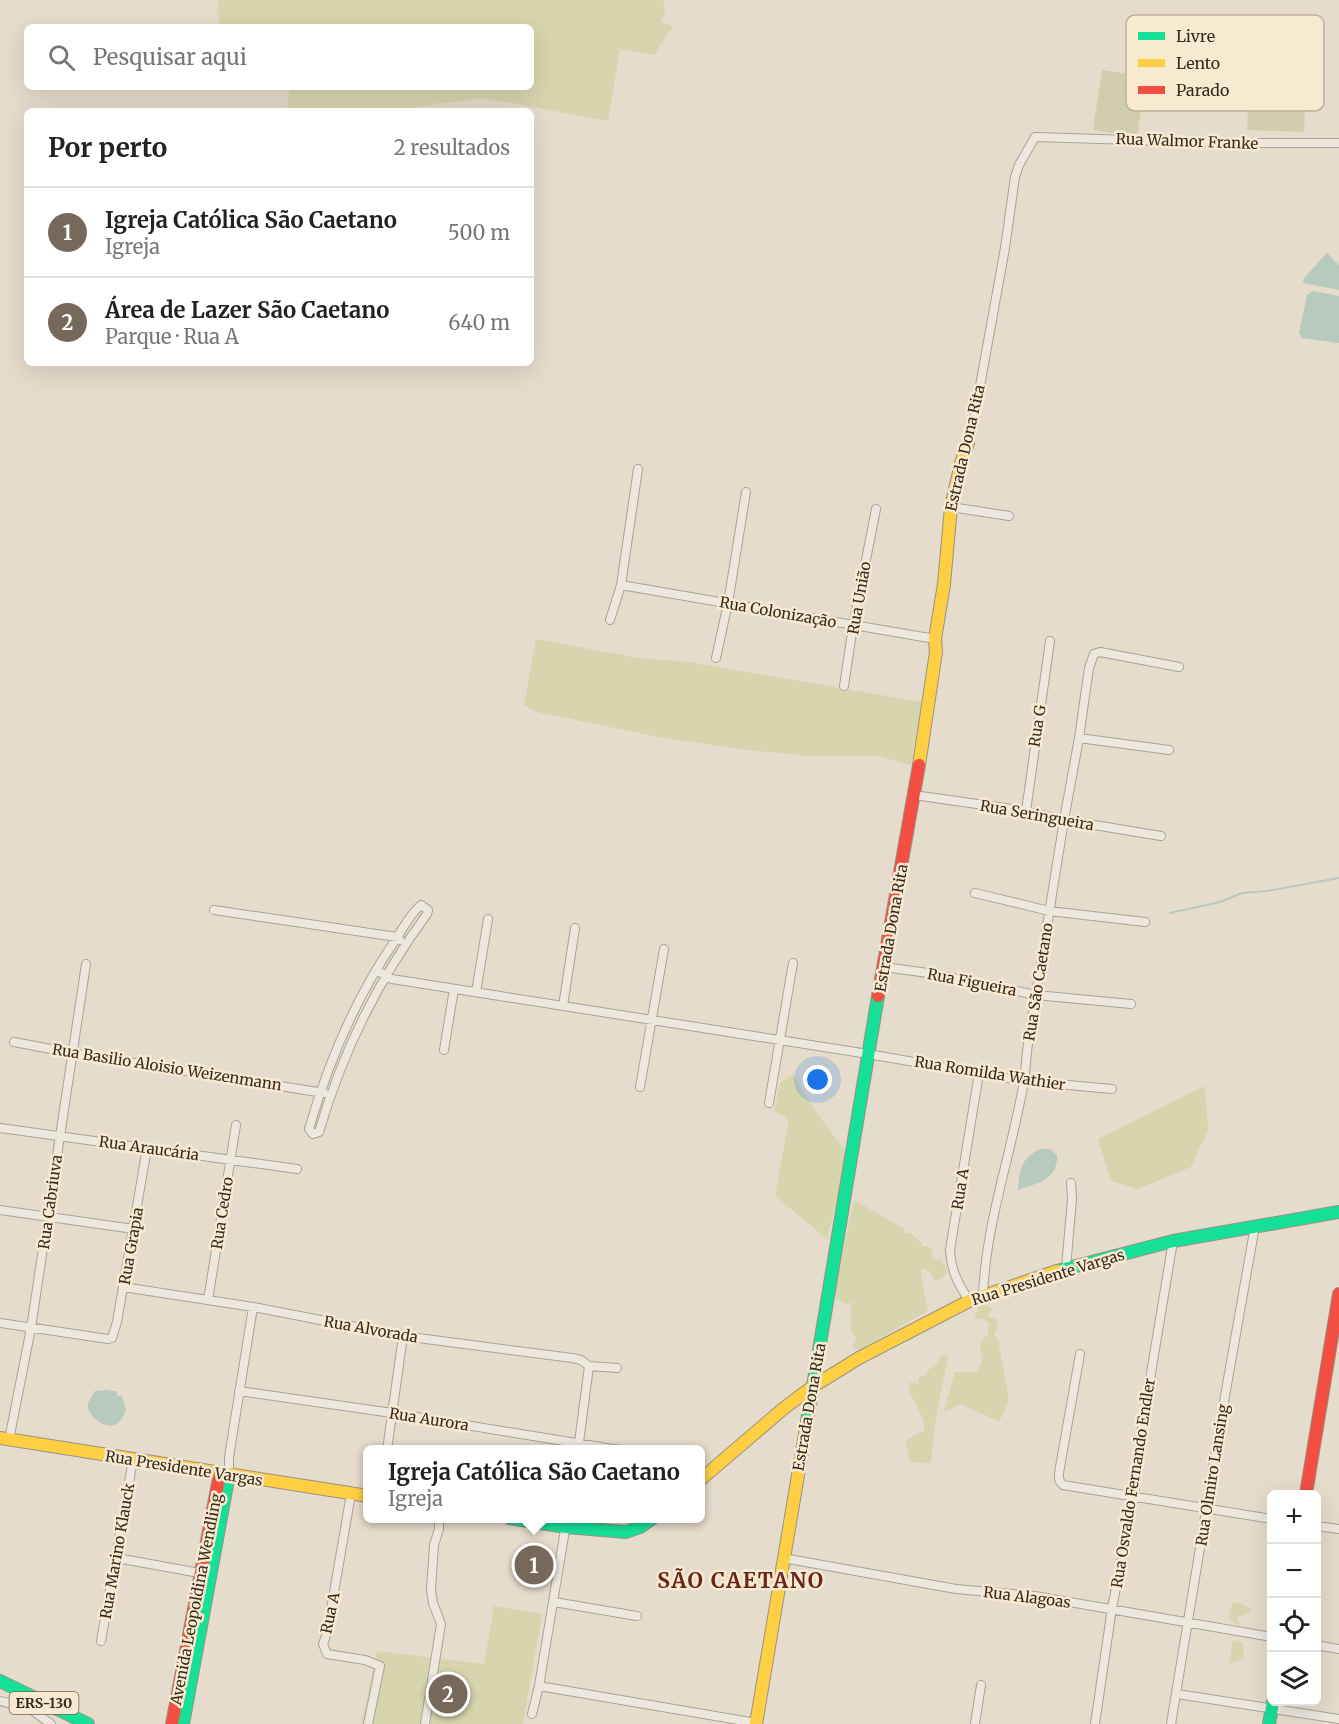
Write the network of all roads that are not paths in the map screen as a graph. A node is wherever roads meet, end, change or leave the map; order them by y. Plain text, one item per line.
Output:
1 (1035, 137) joint
2 (1339, 143) edge
3 (968, 443) joint
4 (638, 469) dead end
5 (746, 492) dead end
6 (951, 507) junction
7 (876, 509) dead end
8 (1009, 516) dead end
9 (621, 585) junction
10 (728, 603) junction
11 (610, 620) dead end
12 (853, 626) junction
13 (935, 639) junction
14 (1050, 641) dead end
15 (716, 658) dead end
16 (1179, 667) dead end
17 (844, 686) dead end
18 (1079, 738) junction
19 (1169, 750) dead end
20 (914, 795) junction
21 (1026, 811) junction
22 (1064, 820) junction
23 (1161, 836) dead end
24 (975, 893) dead end
25 (214, 910) dead end
26 (1049, 911) junction
27 (488, 919) dead end
28 (1146, 922) dead end
29 (575, 928) dead end
30 (397, 937) junction
31 (406, 943) junction
32 (664, 949) dead end
33 (793, 963) dead end
34 (86, 964) dead end
35 (884, 967) junction
36 (376, 970) junction
37 (385, 976) junction
38 (454, 989) junction
39 (476, 993) junction
40 (1036, 995) junction
41 (1131, 1004) dead end
42 (563, 1006) junction
43 (652, 1020) junction
44 (780, 1040) junction
45 (14, 1042) dead end
46 (444, 1050) dead end
47 (72, 1053) junction
48 (868, 1054) junction
49 (979, 1073) junction
50 (1024, 1081) junction
51 (640, 1087) dead end
52 (1112, 1089) dead end
53 (320, 1092) junction
54 (330, 1096) junction
55 (769, 1103) dead end
56 (236, 1125) dead end
57 (0, 1128) edge
58 (60, 1136) junction
59 (147, 1148) junction
60 (230, 1159) junction
61 (297, 1169) dead end
62 (1071, 1183) dead end
63 (0, 1210) edge
64 (1339, 1212) edge
65 (48, 1218) junction
66 (1255, 1226) junction
67 (134, 1229) junction
68 (1173, 1241) junction
69 (1066, 1268) junction
70 (123, 1287) junction
71 (1339, 1294) edge
72 (983, 1295) junction
73 (208, 1300) junction
74 (969, 1301) junction
75 (253, 1307) junction
76 (0, 1323) edge
77 (31, 1328) junction
78 (403, 1336) junction
79 (1080, 1354) dead end
80 (589, 1366) junction
81 (617, 1368) dead end
82 (812, 1387) junction
83 (239, 1391) junction
84 (392, 1413) junction
85 (4, 1439) edge
86 (388, 1445) edge
87 (573, 1445) edge
88 (579, 1445) edge
89 (133, 1460) junction
90 (224, 1474) junction
91 (705, 1476) edge
92 (1307, 1490) edge
93 (351, 1494) junction
94 (363, 1495) edge
95 (1134, 1496) junction
96 (1206, 1509) junction
97 (1267, 1518) edge
98 (439, 1523) edge
99 (566, 1523) edge
100 (646, 1523) edge
101 (1321, 1527) edge
102 (1339, 1529) edge
103 (117, 1558) junction
104 (783, 1558) junction
105 (206, 1574) junction
106 (554, 1602) junction
107 (1112, 1608) junction
108 (637, 1616) dead end
109 (1187, 1623) junction
110 (1267, 1636) edge
111 (101, 1641) dead end
112 (1321, 1646) edge
113 (1339, 1649) edge
114 (0, 1681) edge
115 (981, 1685) dead end
116 (539, 1686) junction
117 (1177, 1694) junction
118 (0, 1701) edge
119 (1267, 1704) edge
120 (1272, 1706) edge
121 (1277, 1706) edge
122 (532, 1714) dead end
123 (1339, 1719) edge
124 (51, 1724) edge
125 (88, 1724) edge
126 (172, 1724) edge
127 (183, 1724) edge
128 (368, 1724) edge
129 (424, 1724) edge
130 (756, 1724) edge
131 (975, 1724) edge
132 (1095, 1724) edge
133 (1171, 1724) edge
134 (1269, 1724) edge

1 - 2 street, Rua Walmor Franke
1 - 3 street, Estrada Dona Rita
3 - 6 main road, Estrada Dona Rita
4 - 9 street
5 - 10 street
6 - 8 street
6 - 13 main road, Estrada Dona Rita
7 - 12 street, Rua União
9 - 10 street, Rua Colonização
9 - 11 street
10 - 12 street, Rua Colonização
10 - 15 street
12 - 13 street, Rua Colonização
12 - 17 street, Rua União
13 - 20 main road, Estrada Dona Rita
14 - 21 street, Rua G
16 - 18 street, Rua São Caetano
18 - 19 street
18 - 22 street, Rua São Caetano
20 - 21 street, Rua Seringueira
20 - 35 main road, Estrada Dona Rita
21 - 22 street, Rua Seringueira
22 - 23 street, Rua Seringueira
22 - 26 street, Rua São Caetano
24 - 26 street
25 - 30 street
26 - 28 street
26 - 40 street, Rua São Caetano
27 - 39 street
29 - 42 street
30 - 31 street
30 - 31 street
30 - 36 street
31 - 37 street
32 - 43 street
33 - 44 street
34 - 47 street, Rua Cabriuva
35 - 40 street, Rua Figueira
35 - 48 main road, Estrada Dona Rita
36 - 37 street
36 - 53 street
37 - 38 street, Rua Romilda Wathier
37 - 54 street
38 - 39 street, Rua Romilda Wathier
38 - 46 street
39 - 42 street, Rua Romilda Wathier
40 - 41 street, Rua Figueira
40 - 50 street, Rua São Caetano
42 - 43 street, Rua Romilda Wathier
43 - 44 street, Rua Romilda Wathier
43 - 51 street
44 - 48 street, Rua Romilda Wathier
44 - 55 street
45 - 47 street, Rua Basilio Aloisio Weizenmann
47 - 53 street, Rua Basilio Aloisio Weizenmann
47 - 58 street, Rua Cabriuva
48 - 49 street, Rua Romilda Wathier
48 - 82 main road, Estrada Dona Rita
49 - 50 street, Rua Romilda Wathier
49 - 74 street, Rua A
50 - 52 street, Rua Romilda Wathier
50 - 72 street, Rua São Caetano
53 - 54 street, Rua Basilio Aloisio Weizenmann
53 - 54 street
56 - 60 street, Rua Cedro
57 - 58 street, Rua Araucária
58 - 59 street, Rua Araucária
58 - 65 street, Rua Cabriuva
59 - 60 street, Rua Araucária
59 - 67 street, Rua Grapia
60 - 61 street, Rua Araucária
60 - 73 street, Rua Cedro
62 - 69 street
63 - 65 street
64 - 66 main road, Rua Presidente Vargas
65 - 67 street
65 - 77 street, Rua Cabriuva
66 - 68 main road, Rua Presidente Vargas
66 - 96 street, Rua Olmiro Lansing
67 - 70 street, Rua Grapia
68 - 69 main road, Rua Presidente Vargas
68 - 95 street, Rua Osvaldo Fernando Endler
69 - 72 main road, Rua Presidente Vargas
70 - 73 street, Rua Alvorada
70 - 77 street, Rua Grapia
71 - 92 main road
72 - 74 main road, Rua Presidente Vargas
73 - 75 street, Rua Alvorada
74 - 82 main road, Rua Presidente Vargas
75 - 78 street, Rua Alvorada
75 - 83 street
76 - 77 street
77 - 85 street, Rua Cabriuva
78 - 80 street, Rua Alvorada
78 - 84 street
79 - 95 street
80 - 81 street, Rua Alvorada
80 - 88 street
82 - 91 main road, Rua Presidente Vargas
82 - 104 main road, Estrada Dona Rita
83 - 84 street, Rua Aurora
83 - 90 street
84 - 86 street
84 - 87 street, Rua Aurora
85 - 89 main road, Rua Presidente Vargas
89 - 90 main road, Rua Presidente Vargas
89 - 103 street, Rua Marino Klauck
90 - 93 main road, Rua Presidente Vargas
90 - 105 main road, Avenida Leopoldina Wendling
93 - 94 main road, Rua Presidente Vargas
93 - 128 street, Rua A
95 - 96 street
95 - 107 street, Rua Osvaldo Fernando Endler
96 - 97 street
96 - 109 street, Rua Olmiro Lansing
98 - 129 street
99 - 100 main road
99 - 106 street
101 - 102 street
103 - 105 street
103 - 111 street, Rua Marino Klauck
104 - 107 street, Rua Alagoas
104 - 130 main road, Estrada Dona Rita
105 - 126 main road, Avenida Leopoldina Wendling
105 - 127 main road, Avenida Leopoldina Wendling
106 - 108 street
106 - 116 street
107 - 109 street, Rua Alagoas
107 - 132 street, Rua Osvaldo Fernando Endler
109 - 110 street, Rua Alagoas
109 - 117 street, Rua Olmiro Lansing
112 - 113 street
114 - 125 main road, ERS-130
115 - 131 street
116 - 122 street
116 - 130 street
117 - 119 street
117 - 133 street, Rua Olmiro Lansing
118 - 124 street
120 - 134 main road
121 - 123 street

